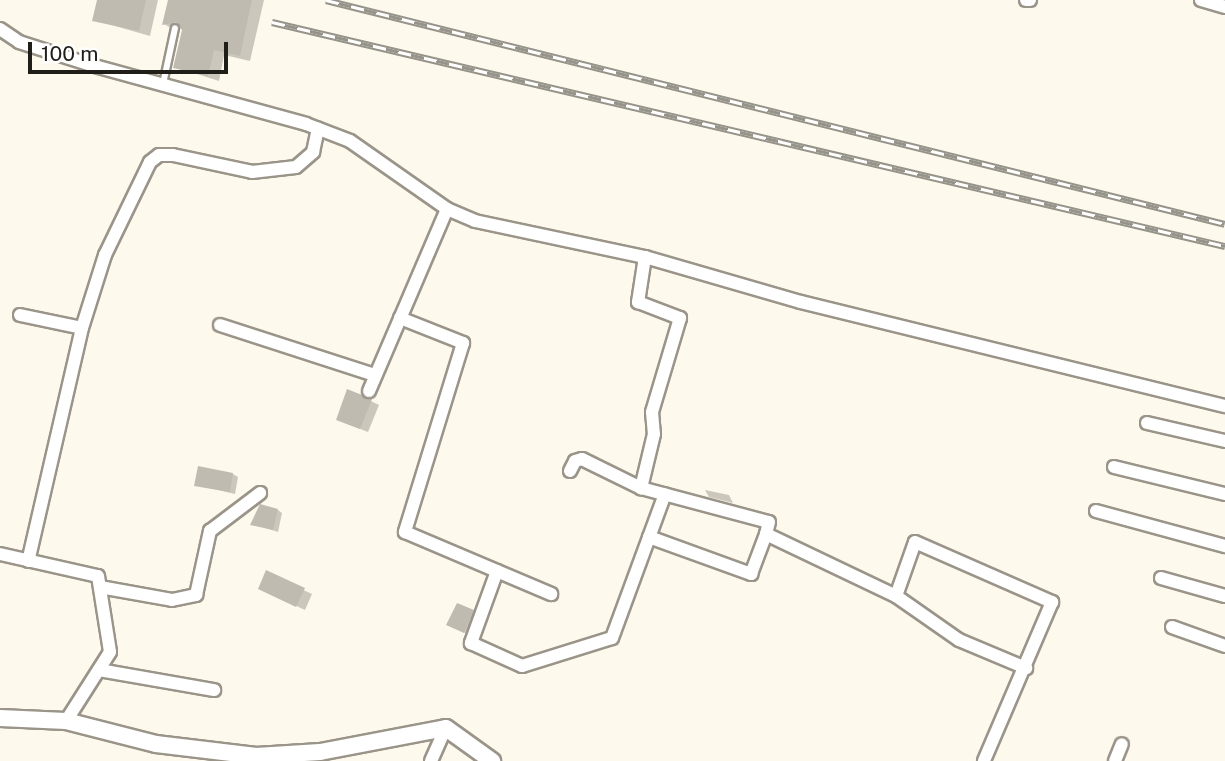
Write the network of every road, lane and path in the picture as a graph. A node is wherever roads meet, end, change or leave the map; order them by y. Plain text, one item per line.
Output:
1 (1201, 0) edge
2 (1225, 7) edge
3 (175, 28) dead end
4 (0, 29) edge
5 (163, 86) junction
6 (318, 128) junction
7 (447, 209) junction
8 (645, 257) junction
9 (20, 315) dead end
10 (400, 318) junction
11 (220, 325) dead end
12 (82, 328) junction
13 (375, 375) junction
14 (369, 391) dead end
15 (1225, 406) edge
16 (1147, 423) dead end
17 (1225, 441) edge
18 (1114, 467) dead end
19 (570, 471) dead end
20 (641, 488) junction
21 (260, 493) dead end
22 (665, 494) junction
23 (1225, 494) edge
24 (1096, 511) dead end
25 (766, 534) junction
26 (649, 537) junction
27 (1225, 546) edge
28 (0, 554) edge
29 (28, 561) junction
30 (497, 571) junction
31 (1161, 578) dead end
32 (100, 587) junction
33 (551, 594) dead end
34 (897, 596) junction
35 (1225, 597) edge
36 (1172, 627) dead end
37 (1225, 646) edge
38 (1026, 668) junction
39 (99, 670) junction
40 (214, 690) dead end
41 (0, 719) edge
42 (65, 721) junction
43 (446, 728) junction
44 (1122, 744) dead end
45 (431, 761) edge
46 (492, 761) edge
47 (984, 761) edge
48 (1115, 761) edge

1 - 2 street
3 - 5 lane
4 - 5 street
5 - 6 street
6 - 7 street
6 - 12 street
7 - 8 street
7 - 10 street
8 - 15 street
8 - 20 street
9 - 12 street
10 - 13 street
10 - 30 street
11 - 13 street
12 - 29 street
13 - 14 street
16 - 17 street
18 - 23 street
19 - 20 street
20 - 22 street
21 - 32 street
22 - 25 street
22 - 26 street
24 - 27 street
25 - 26 street
25 - 34 street
26 - 30 street
28 - 29 street
29 - 32 street
30 - 33 street
31 - 35 street
32 - 39 street
34 - 38 street
34 - 38 street
36 - 37 street
38 - 47 street
39 - 40 street
39 - 42 street
41 - 42 street
42 - 43 street
43 - 45 street
43 - 46 street
44 - 48 street

